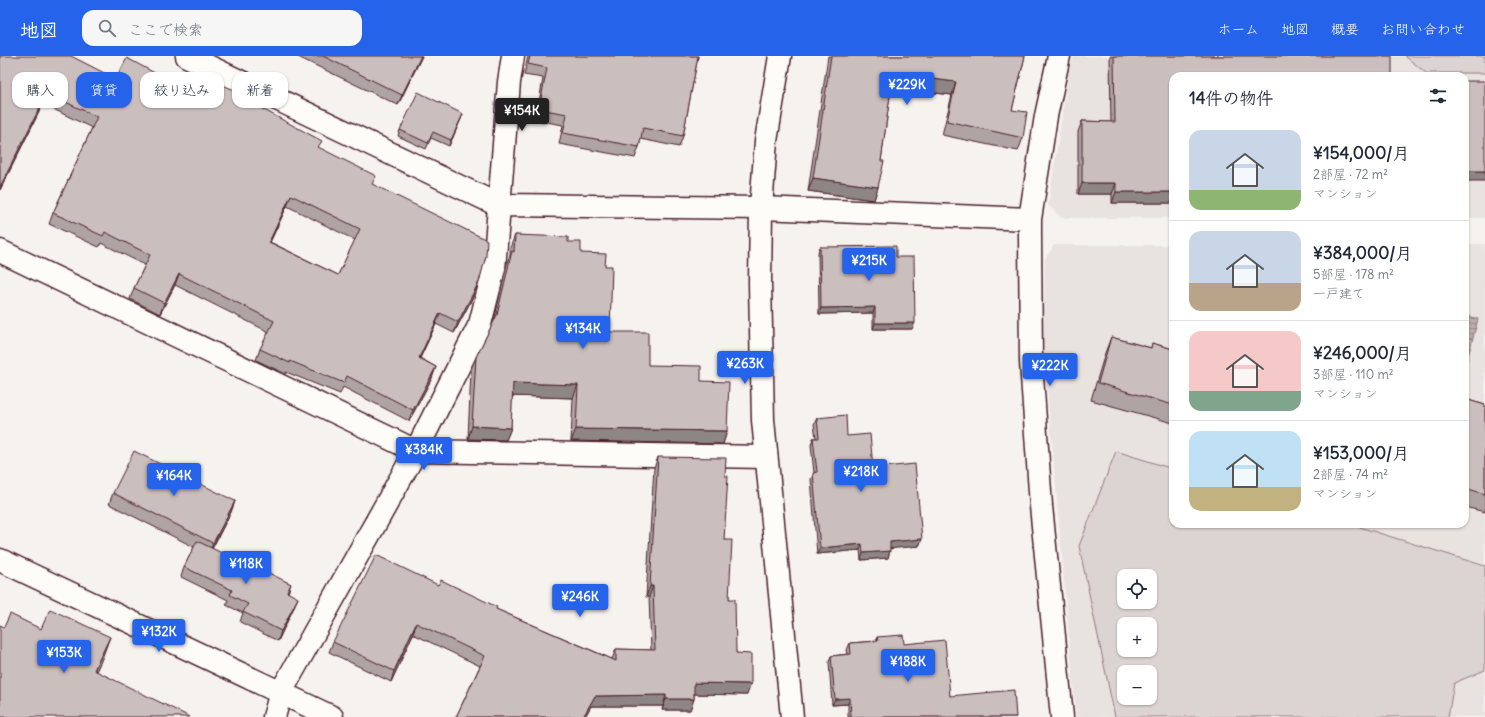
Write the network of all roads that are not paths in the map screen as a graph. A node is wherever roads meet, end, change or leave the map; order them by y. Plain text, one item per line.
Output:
1 (187, 56) edge
2 (513, 56) edge
3 (780, 56) edge
4 (1059, 56) edge
5 (498, 205) junction
6 (761, 208) junction
7 (1030, 219) junction
8 (0, 251) edge
9 (416, 451) junction
10 (766, 457) junction
11 (0, 560) edge
12 (281, 692) junction
13 (274, 717) edge
14 (332, 717) edge
15 (792, 717) edge
16 (1062, 717) edge

1 - 5 street
2 - 5 street
3 - 6 street
4 - 7 street
5 - 6 street
5 - 9 street
6 - 7 street
6 - 10 street
7 - 16 street
8 - 9 street
9 - 10 street
9 - 12 street
10 - 15 street
11 - 12 street
12 - 13 street
12 - 14 street

